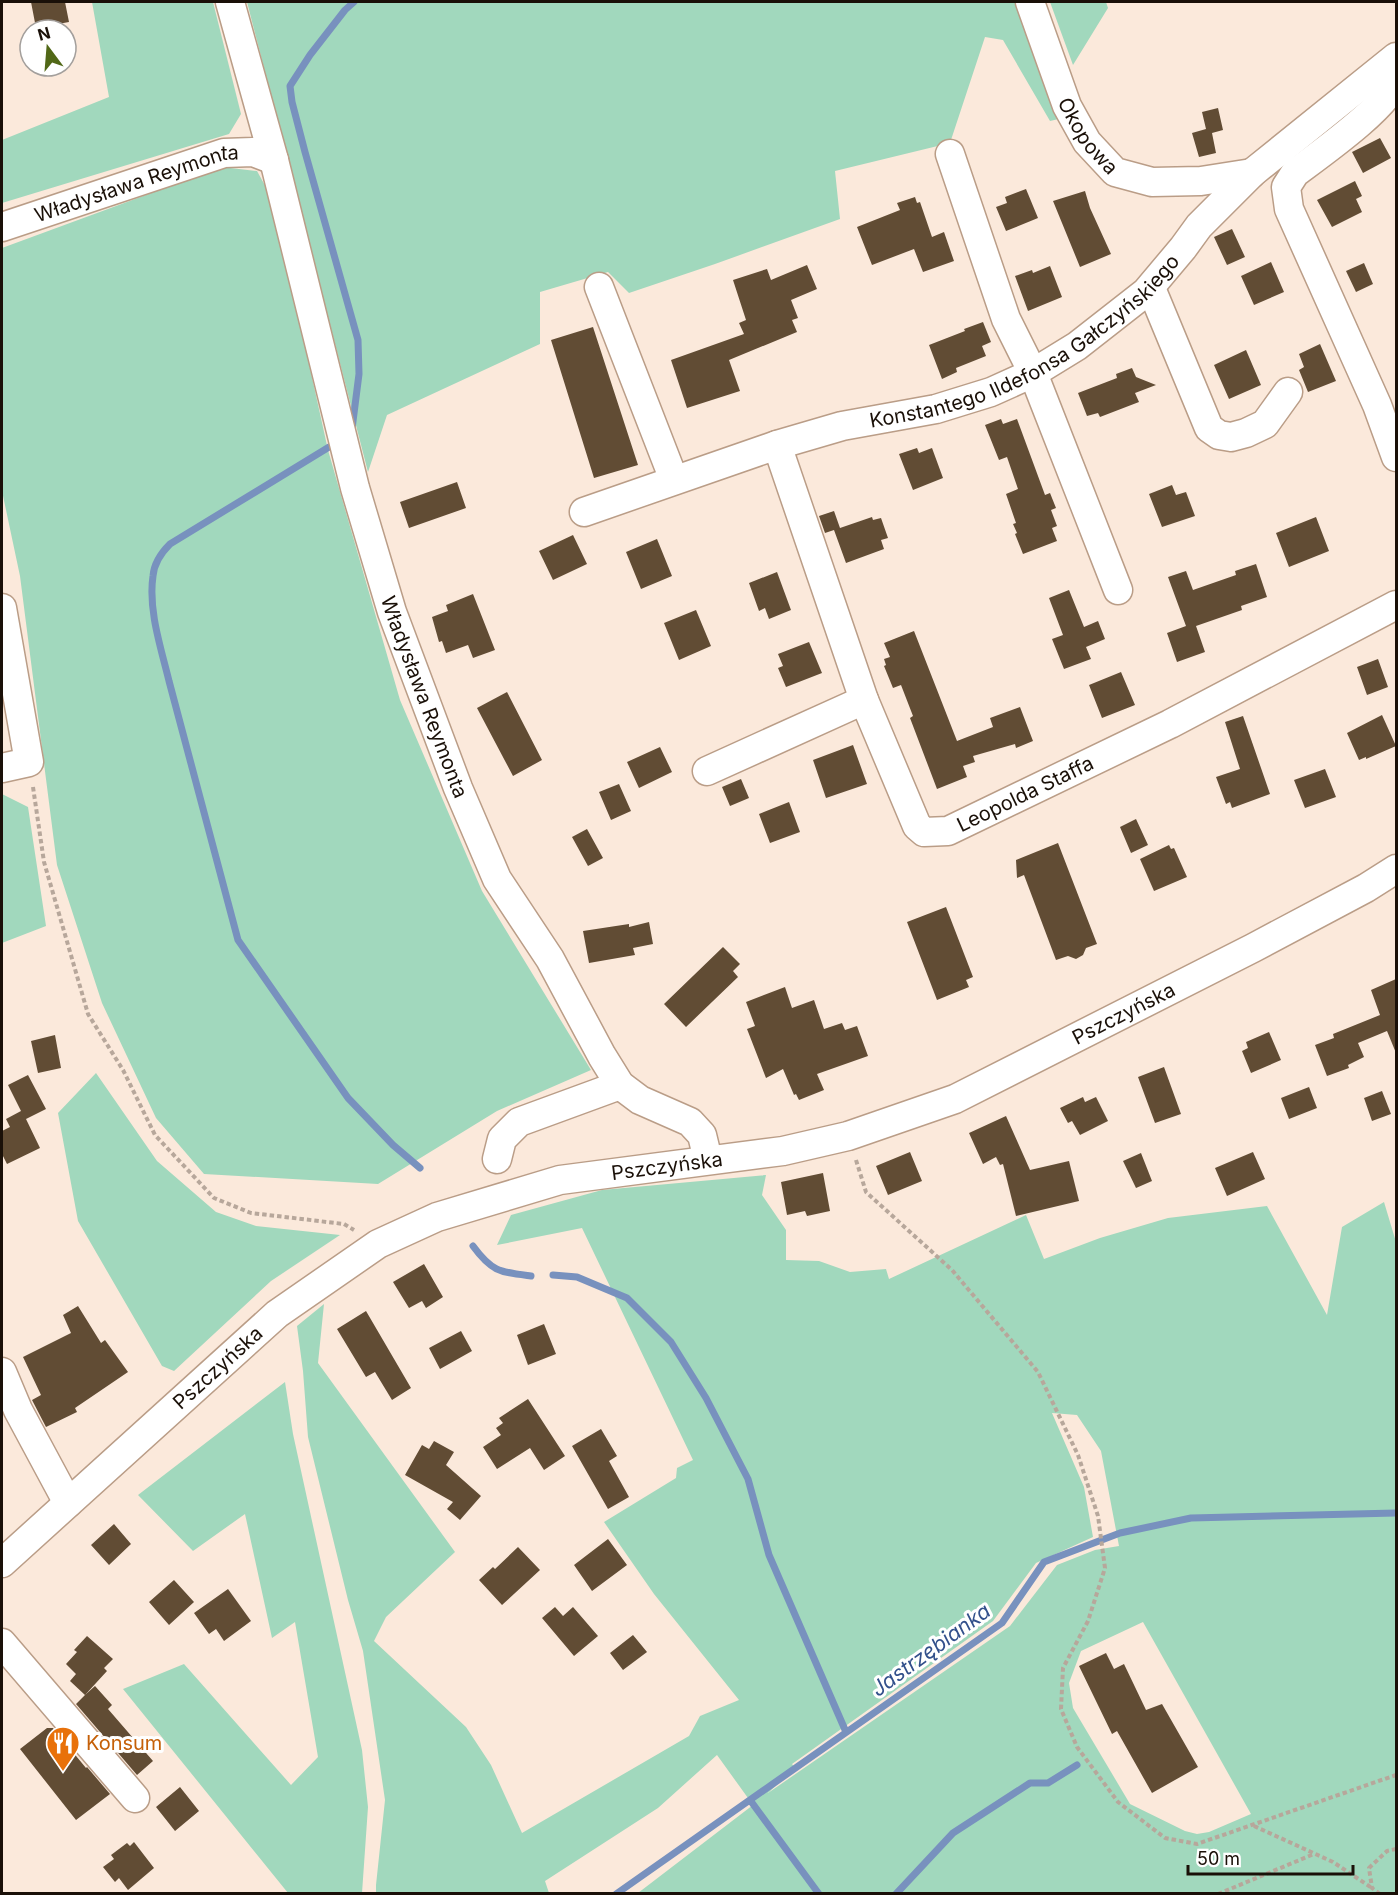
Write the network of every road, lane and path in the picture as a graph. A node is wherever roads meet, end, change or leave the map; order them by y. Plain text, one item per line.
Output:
1 (230, 2) edge
2 (1030, 2) edge
3 (1396, 57) edge
4 (1396, 80) edge
5 (950, 154) dead end
6 (274, 160) junction
7 (1252, 173) junction
8 (2, 227) edge
9 (598, 287) dead end
10 (1151, 288) junction
11 (1033, 373) junction
12 (1288, 392) dead end
13 (777, 445) junction
14 (1396, 457) edge
15 (674, 480) junction
16 (585, 512) dead end
17 (1118, 590) dead end
18 (1396, 605) edge
19 (2, 608) edge
20 (864, 700) junction
21 (29, 762) junction
22 (2, 768) edge
23 (707, 771) dead end
24 (1396, 869) edge
25 (620, 1084) junction
26 (848, 1136) junction
27 (497, 1159) dead end
28 (708, 1160) junction
29 (378, 1244) junction
30 (2, 1372) edge
31 (68, 1503) junction
32 (2, 1563) edge
33 (2, 1643) edge
34 (1396, 1775) edge
35 (135, 1798) dead end
36 (1253, 1826) junction
37 (1396, 1849) edge
38 (1315, 1854) junction
39 (1372, 1888) junction
40 (1218, 1893) edge
41 (1380, 1893) edge

1 - 6 street, Władysława Reymonta
2 - 7 street, Okopowa
3 - 7 street, Konstantego Ildefonsa Gałczyńskiego
4 - 14 street
5 - 11 street
6 - 8 street, Władysława Reymonta
6 - 25 street, Władysława Reymonta
7 - 10 street, Konstantego Ildefonsa Gałczyńskiego
9 - 15 street
10 - 11 street, Konstantego Ildefonsa Gałczyńskiego
10 - 12 street
11 - 13 street, Konstantego Ildefonsa Gałczyńskiego
11 - 17 street
13 - 15 street, Konstantego Ildefonsa Gałczyńskiego
13 - 20 street, Leopolda Staffa
15 - 16 street, Konstantego Ildefonsa Gałczyńskiego
18 - 20 street, Leopolda Staffa
19 - 21 street
20 - 23 street
21 - 22 street
21 - 29 path
24 - 26 street, Pszczyńska
25 - 27 street
25 - 28 street, Władysława Reymonta
26 - 28 street, Pszczyńska
26 - 36 path
28 - 29 street, Pszczyńska
29 - 31 street, Pszczyńska
30 - 31 street
31 - 32 street, Pszczyńska
33 - 35 street
34 - 36 path
36 - 38 path
37 - 39 path
38 - 39 path
38 - 40 path
39 - 41 path

